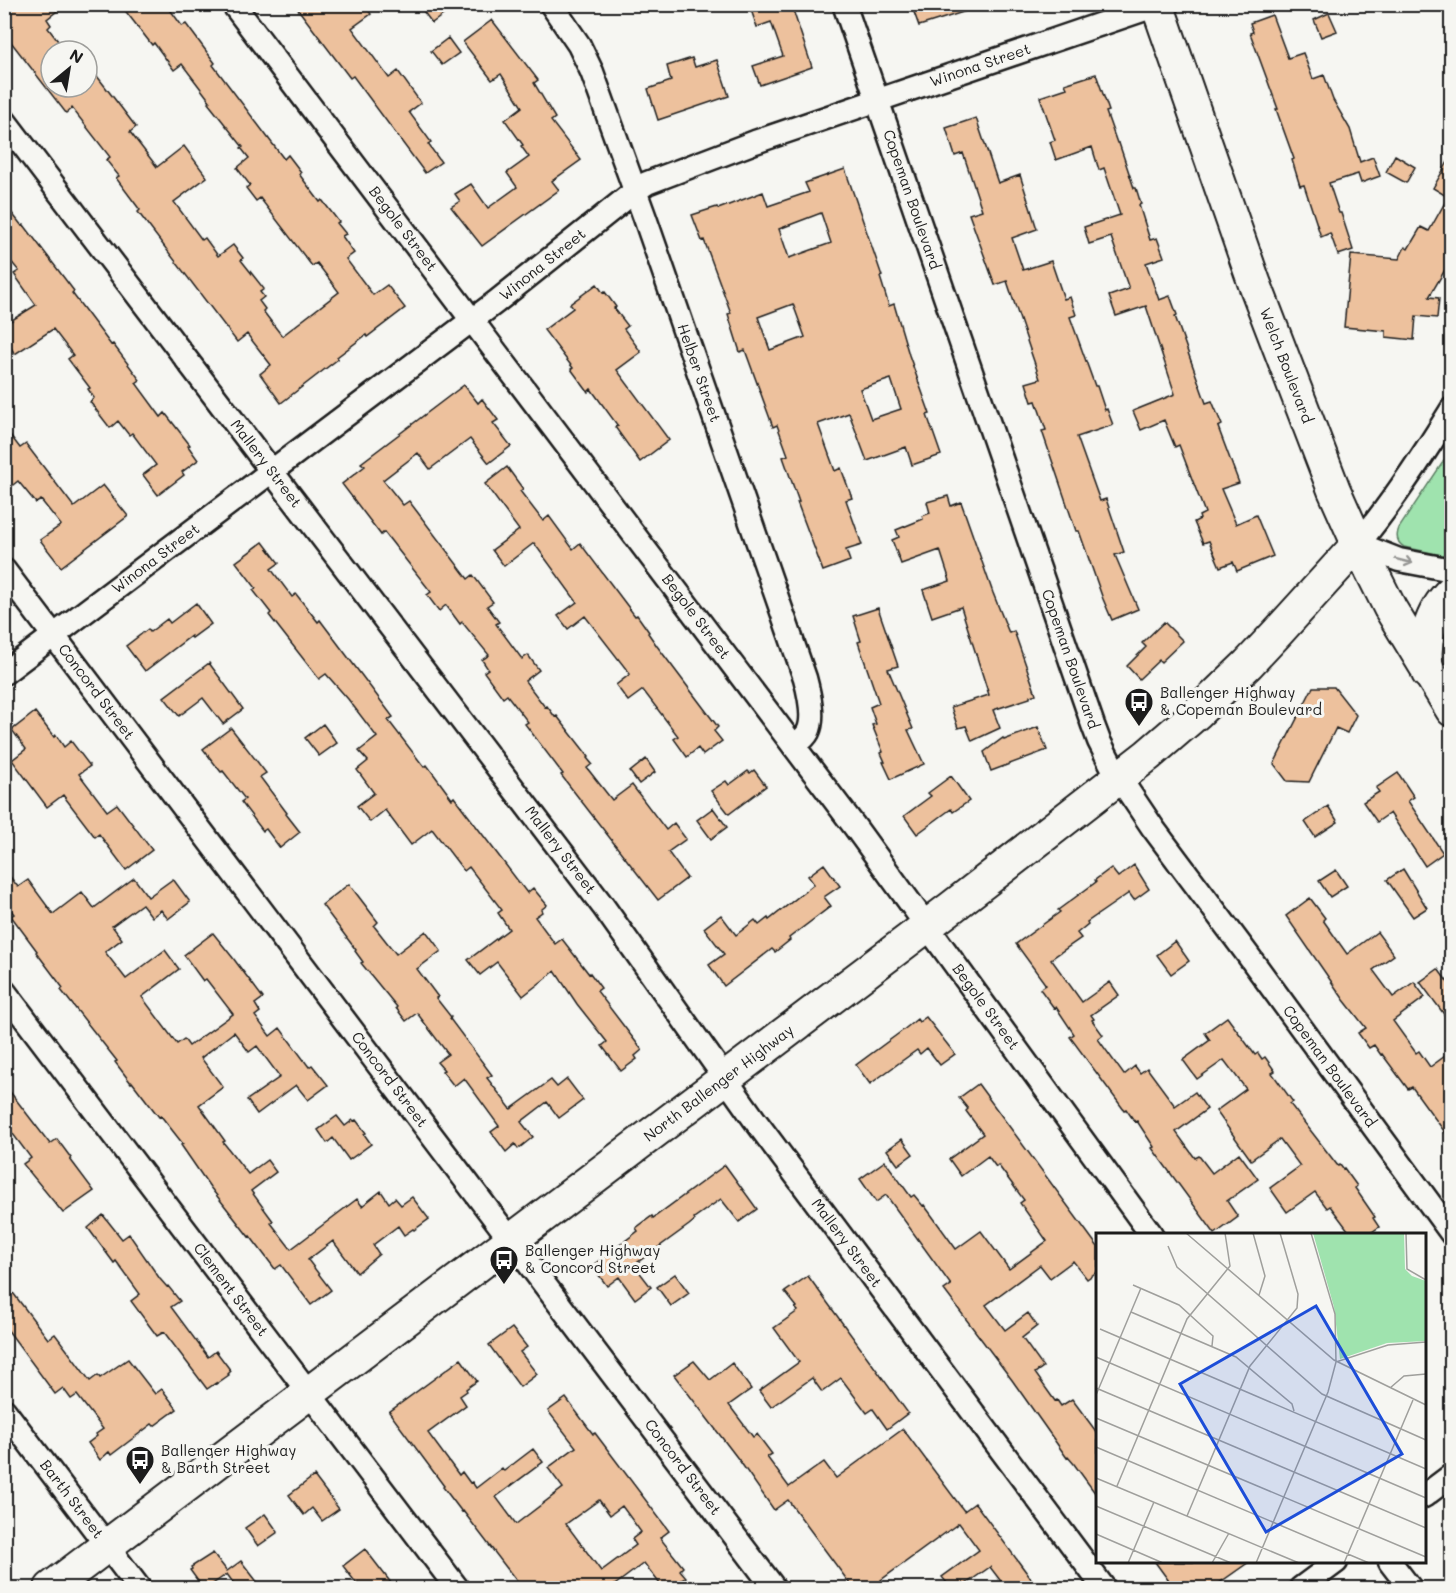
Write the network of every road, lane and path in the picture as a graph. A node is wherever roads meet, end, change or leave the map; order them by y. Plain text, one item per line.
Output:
1 (233, 4) edge
2 (551, 4) edge
3 (844, 4) edge
4 (1158, 5) edge
5 (877, 100) junction
6 (4, 120) edge
7 (635, 191) junction
8 (472, 320) junction
9 (1452, 409) edge
10 (271, 471) junction
11 (1358, 544) junction
12 (4, 570) edge
13 (1452, 570) edge
14 (1452, 591) edge
15 (54, 635) junction
16 (4, 673) edge
17 (1428, 674) junction
18 (1452, 710) edge
19 (794, 746) junction
20 (1119, 778) junction
21 (926, 926) junction
22 (4, 991) edge
23 (726, 1078) junction
24 (1150, 1233) edge
25 (1452, 1234) edge
26 (510, 1240) junction
27 (309, 1393) junction
28 (4, 1410) edge
29 (1452, 1475) edge
30 (1426, 1495) edge
31 (107, 1546) junction
32 (1335, 1563) edge
33 (1391, 1563) edge
34 (51, 1588) edge
35 (139, 1588) edge
36 (457, 1588) edge
37 (774, 1588) edge
38 (1104, 1588) edge
39 (1301, 1588) edge
40 (1410, 1588) edge

1 - 8 street, Begole Street
2 - 7 street, Helber Street
3 - 5 street, Copeman Boulevard
4 - 5 street, Winona Street
4 - 11 main road, Welch Boulevard
5 - 7 street, Winona Street
5 - 20 street, Copeman Boulevard
6 - 10 street, Mallery Street
7 - 8 street, Winona Street
7 - 19 street, Helber Street
8 - 10 street, Winona Street
8 - 19 street, Begole Street
9 - 11 street
10 - 15 street, Winona Street
10 - 23 street, Mallery Street
11 -> 13 street
11 - 17 main road, Welch Boulevard
11 - 20 main road, North Ballenger Highway
12 - 15 street, Concord Street
14 - 17 main road
15 - 16 street, Winona Street
15 - 26 street, Concord Street
17 - 18 main road, Welch Boulevard
19 - 21 street, Begole Street
20 - 21 main road, North Ballenger Highway
20 - 25 street, Copeman Boulevard
21 - 23 main road, North Ballenger Highway
21 - 24 street, Begole Street
22 - 27 street, Clement Street
23 - 26 main road, North Ballenger Highway
23 - 38 street, Mallery Street
26 - 27 main road, North Ballenger Highway
26 - 37 street, Concord Street
27 - 31 main road, North Ballenger Highway
27 - 36 street, Clement Street
28 - 31 street, Barth Street
29 - 30 street
31 - 34 main road, North Ballenger Highway
31 - 35 street, Barth Street
32 - 39 street
33 - 40 street

